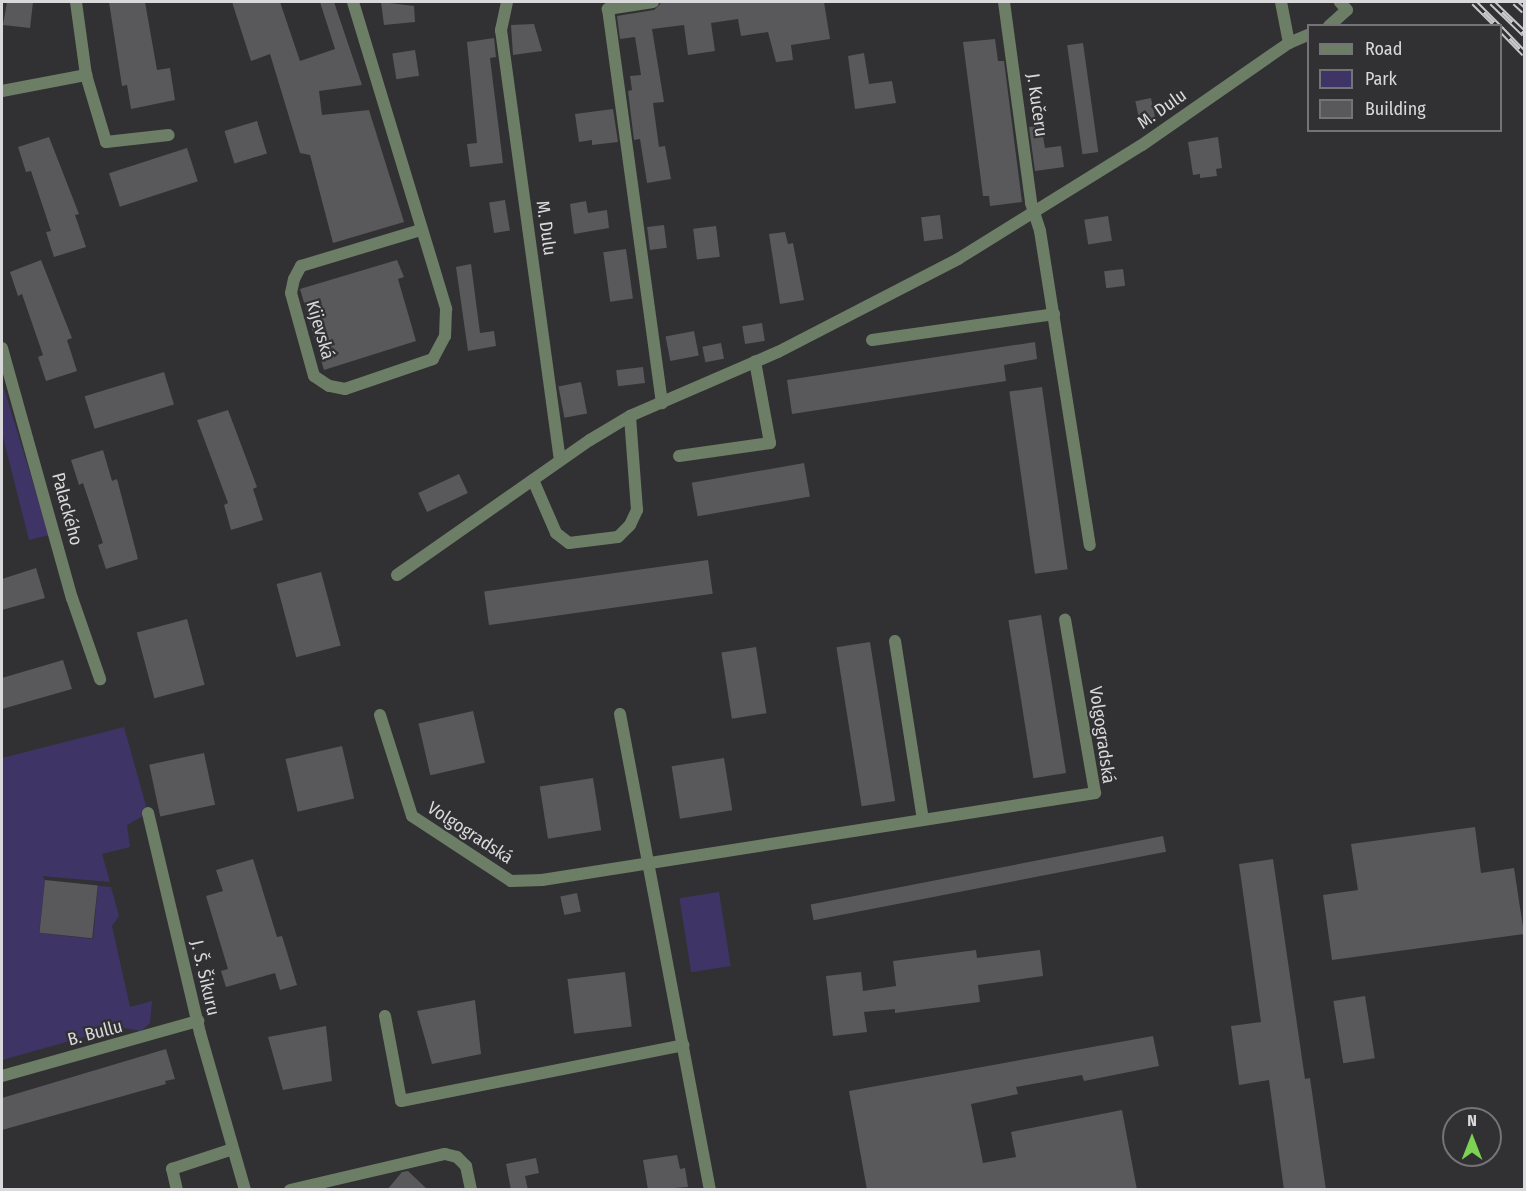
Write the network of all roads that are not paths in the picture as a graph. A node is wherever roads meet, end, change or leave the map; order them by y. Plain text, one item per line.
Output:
1 (76, 2) edge
2 (353, 2) edge
3 (507, 2) edge
4 (653, 2) edge
5 (1004, 2) edge
6 (1281, 2) edge
7 (1344, 6) edge
8 (1330, 24) edge
9 (1307, 35) edge
10 (1289, 43) junction
11 (86, 75) junction
12 (2, 91) edge
13 (169, 135) dead end
14 (1036, 213) junction
15 (420, 230) junction
16 (1054, 314) junction
17 (872, 340) dead end
18 (2, 348) edge
19 (755, 361) junction
20 (662, 403) junction
21 (630, 416) junction
22 (679, 456) dead end
23 (560, 459) junction
24 (533, 480) junction
25 (1090, 545) dead end
26 (397, 575) dead end
27 (1065, 620) dead end
28 (896, 641) dead end
29 (100, 679) dead end
30 (620, 714) dead end
31 (380, 715) dead end
32 (148, 813) dead end
33 (923, 819) junction
34 (648, 862) junction
35 (385, 1016) dead end
36 (198, 1021) junction
37 (683, 1045) junction
38 (2, 1076) edge
39 (233, 1149) junction
40 (177, 1190) edge
41 (245, 1190) edge
42 (290, 1190) edge
43 (471, 1190) edge
44 (710, 1190) edge

1 - 11 street
2 - 15 street, Kijevská
3 - 23 street, M. Dulu
4 - 20 street
5 - 14 street, J. Kučeru
6 - 10 street
7 - 8 street
9 - 10 street, M. Dulu
10 - 14 street, M. Dulu
11 - 12 street
11 - 13 street
14 - 16 street
14 - 19 street, M. Dulu
15 - 15 street, Kijevská
16 - 17 street
16 - 25 street
18 - 29 street, Palackého
19 - 20 street, M. Dulu
19 - 22 street
20 - 21 street, M. Dulu
21 - 23 street, M. Dulu
21 - 24 street
23 - 24 street, M. Dulu
24 - 26 street, M. Dulu
27 - 33 street, Volgogradská
28 - 33 street
30 - 34 street
31 - 34 street, Volgogradská
32 - 36 street, J. Š. Šikuru
33 - 34 street, Volgogradská
34 - 37 street
35 - 37 street
36 - 38 street, B. Bullu
36 - 39 street, J. Š. Šikuru
37 - 44 street
39 - 40 street
39 - 41 street, J. Š. Šikuru
42 - 43 street

